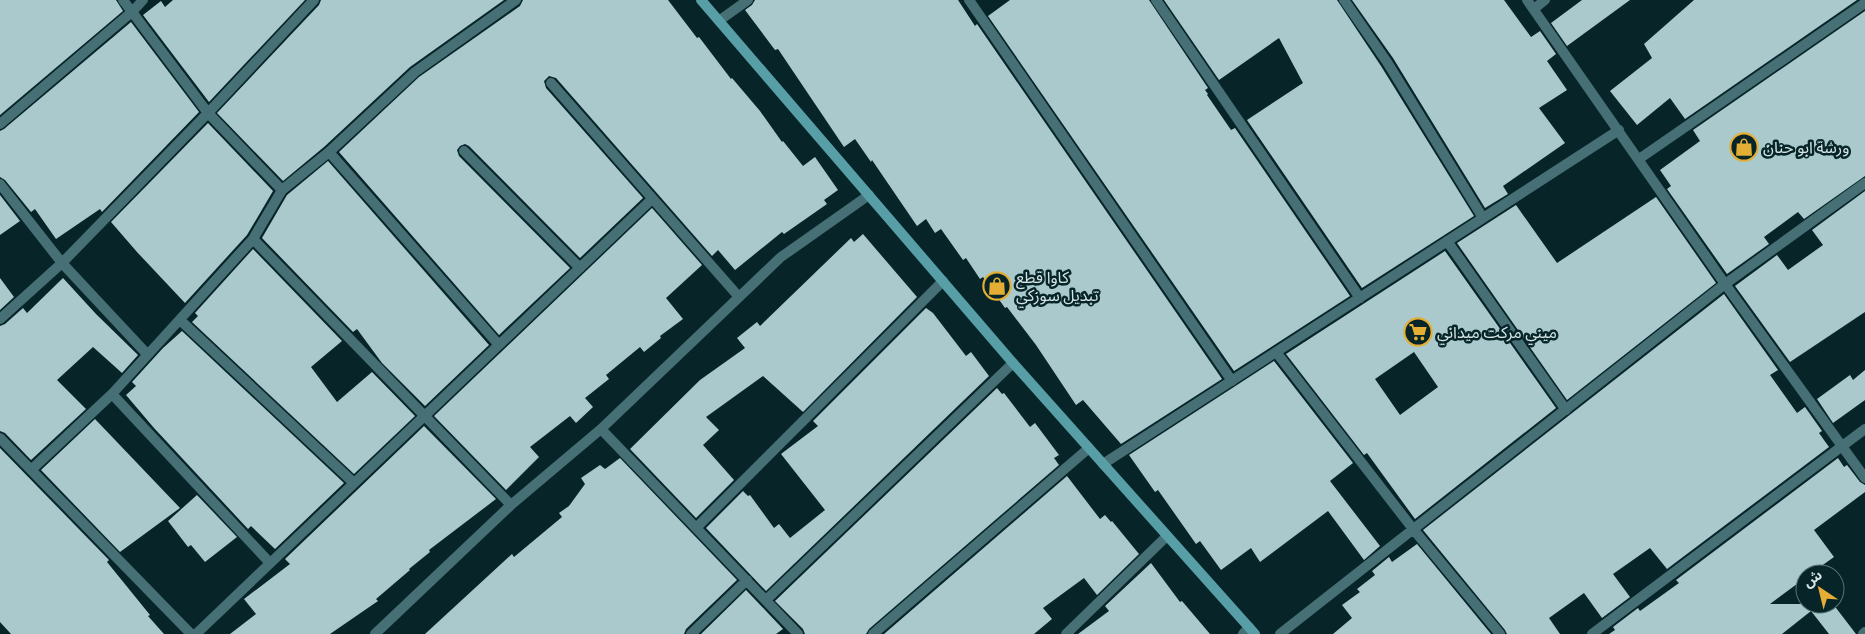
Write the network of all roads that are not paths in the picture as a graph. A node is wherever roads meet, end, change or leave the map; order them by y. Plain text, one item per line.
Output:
1 (123, 0) edge
2 (143, 0) edge
3 (314, 0) edge
4 (516, 0) edge
5 (701, 0) edge
6 (748, 0) edge
7 (970, 0) edge
8 (1156, 0) edge
9 (1344, 0) edge
10 (1527, 0) edge
11 (1545, 0) edge
12 (1865, 3) edge
13 (1534, 9) junction
14 (133, 11) junction
15 (720, 20) junction
16 (551, 84) dead end
17 (208, 114) junction
18 (0, 124) edge
19 (1619, 130) junction
20 (464, 151) dead end
21 (329, 152) junction
22 (1639, 160) junction
23 (1865, 183) edge
24 (0, 184) edge
25 (282, 190) junction
26 (869, 195) junction
27 (652, 199) junction
28 (1483, 218) junction
29 (253, 239) junction
30 (1447, 241) junction
31 (62, 263) junction
32 (580, 268) junction
33 (943, 281) junction
34 (1725, 284) junction
35 (739, 297) junction
36 (1360, 298) junction
37 (0, 319) edge
38 (180, 320) junction
39 (499, 345) junction
40 (1276, 352) junction
41 (147, 354) junction
42 (1013, 363) junction
43 (1232, 381) junction
44 (112, 394) junction
45 (1566, 410) junction
46 (424, 417) junction
47 (601, 429) junction
48 (1865, 429) edge
49 (0, 438) edge
50 (1842, 446) junction
51 (1089, 448) junction
52 (1103, 464) junction
53 (31, 470) junction
54 (1865, 478) edge
55 (354, 483) junction
56 (511, 505) junction
57 (696, 528) junction
58 (1414, 529) junction
59 (1167, 536) junction
60 (270, 563) junction
61 (747, 580) junction
62 (766, 600) junction
63 (1249, 632) edge
64 (191, 634) edge
65 (196, 634) edge
66 (374, 634) edge
67 (691, 634) edge
68 (798, 634) edge
69 (873, 634) edge
70 (1066, 634) edge
71 (1280, 634) edge
72 (1500, 634) edge
73 (1592, 634) edge

1 - 14 street
2 - 14 street
3 - 17 street
4 - 21 street
5 - 15 street
6 - 15 street
7 - 43 street
8 - 36 street
9 - 28 street
10 - 13 street
11 - 13 street
12 - 22 street
13 - 19 street
14 - 17 street
14 - 18 street
15 - 26 street
16 - 27 street
17 - 25 street
17 - 31 street
19 - 22 street
19 - 28 street
20 - 32 street
21 - 25 street
21 - 39 street
22 - 34 street
23 - 34 street
24 - 31 street
25 - 29 street
26 - 33 street
26 - 35 street
27 - 32 street
27 - 35 street
28 - 30 street
29 - 38 street
29 - 46 street
30 - 36 street
30 - 45 street
31 - 37 street
31 - 41 street
32 - 39 street
33 - 42 street
33 - 57 street
34 - 45 street
34 - 50 street
35 - 47 street
36 - 40 street
38 - 41 street
38 - 55 street
39 - 46 street
40 - 43 street
40 - 58 street
41 - 44 street
42 - 51 street
42 - 62 street
43 - 52 street
44 - 53 street
44 - 60 street
45 - 58 street
46 - 55 street
46 - 56 street
47 - 56 street
47 - 57 street
48 - 50 street
49 - 53 street
50 - 54 street
50 - 73 street
51 - 52 street
51 - 69 street
52 - 59 street
53 - 64 street
55 - 60 street
56 - 66 street
57 - 61 street
58 - 71 street
58 - 72 street
59 - 63 street
59 - 70 street
60 - 65 street
61 - 62 street
61 - 67 street
62 - 68 street

